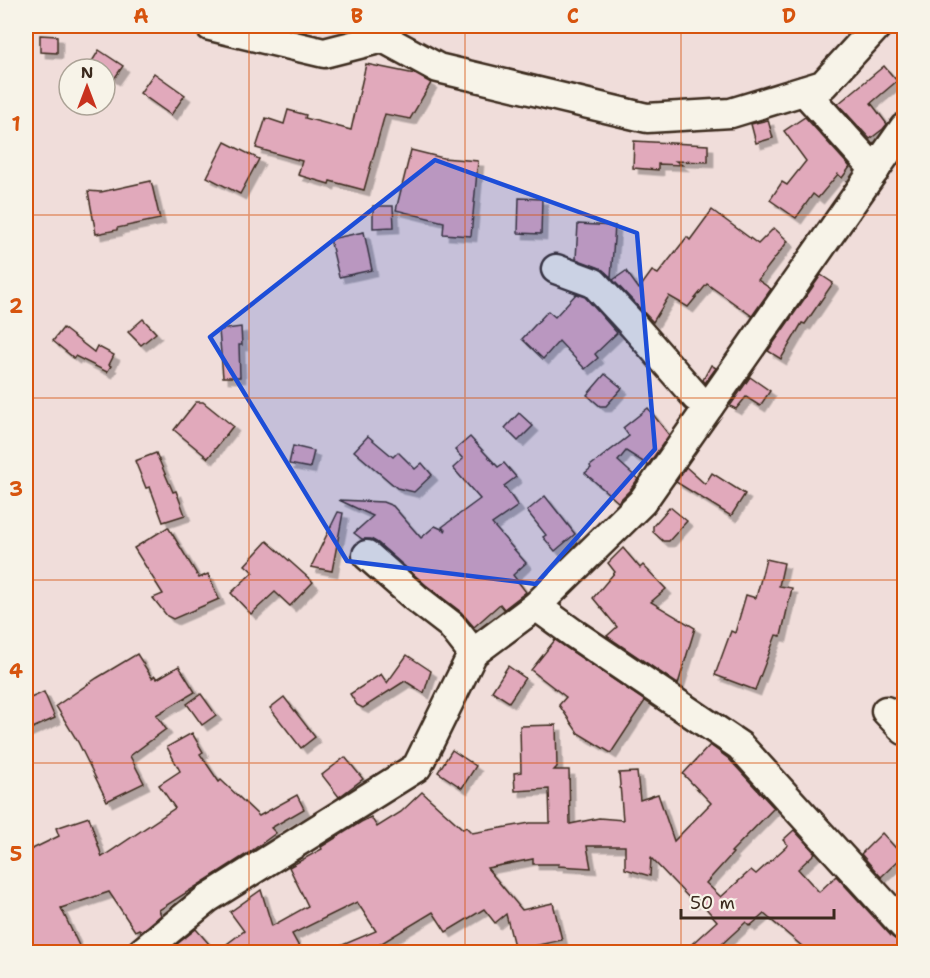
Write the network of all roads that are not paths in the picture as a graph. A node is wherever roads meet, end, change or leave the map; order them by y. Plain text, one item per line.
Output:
1 (210, 26) edge
2 (877, 26) edge
3 (804, 91) junction
4 (904, 128) edge
5 (875, 170) junction
6 (556, 268) dead end
7 (709, 406) junction
8 (367, 555) dead end
9 (536, 606) junction
10 (473, 653) junction
11 (904, 926) edge
12 (142, 952) edge

1 - 3 street
2 - 3 street
3 - 5 street
4 - 5 street
5 - 7 street
6 - 7 street
7 - 9 street
8 - 10 street
9 - 10 street
9 - 11 street
10 - 12 street

